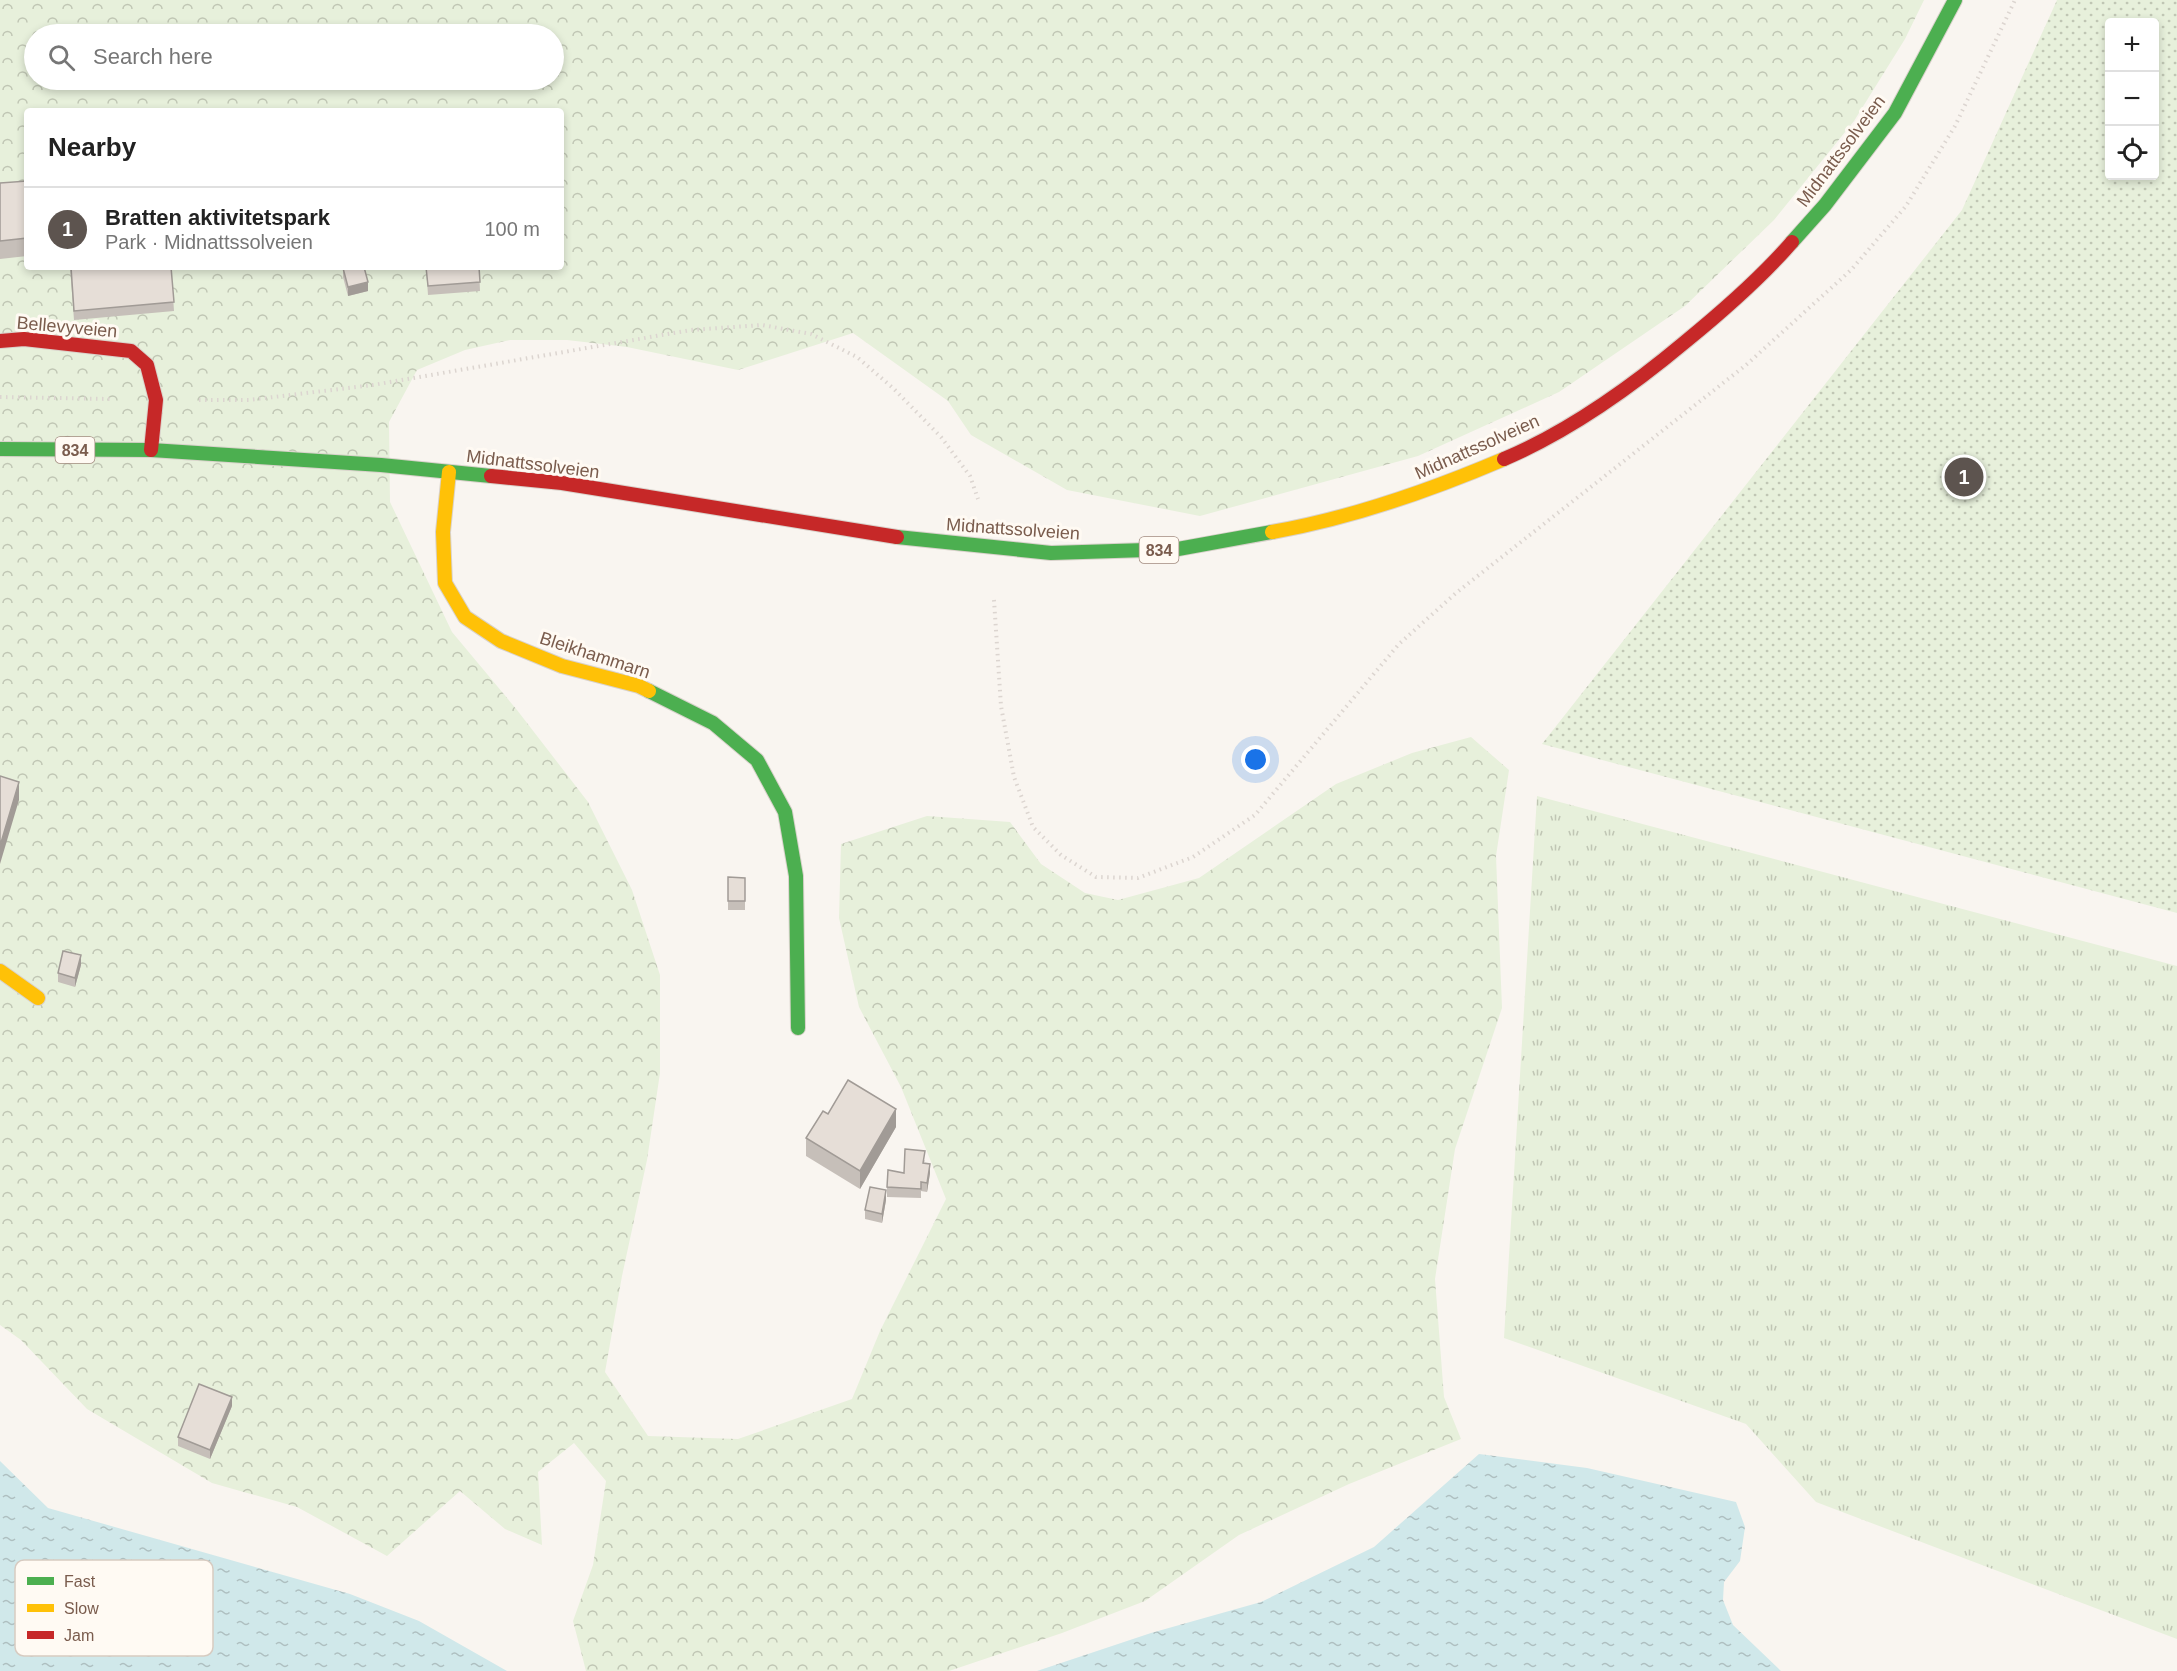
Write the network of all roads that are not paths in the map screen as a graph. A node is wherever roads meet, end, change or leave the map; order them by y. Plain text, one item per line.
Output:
1 (1955, 0) edge
2 (0, 341) edge
3 (0, 449) edge
4 (151, 450) junction
5 (449, 472) junction
6 (0, 971) edge
7 (38, 998) dead end
8 (798, 1028) dead end

1 - 5 main road, Midnattssolveien / 834
2 - 4 main road, Bellevyveien
3 - 4 main road, Midnattssolveien / 834
4 - 5 main road, Midnattssolveien / 834
5 - 8 main road, Bleikhammarn
6 - 7 main road

